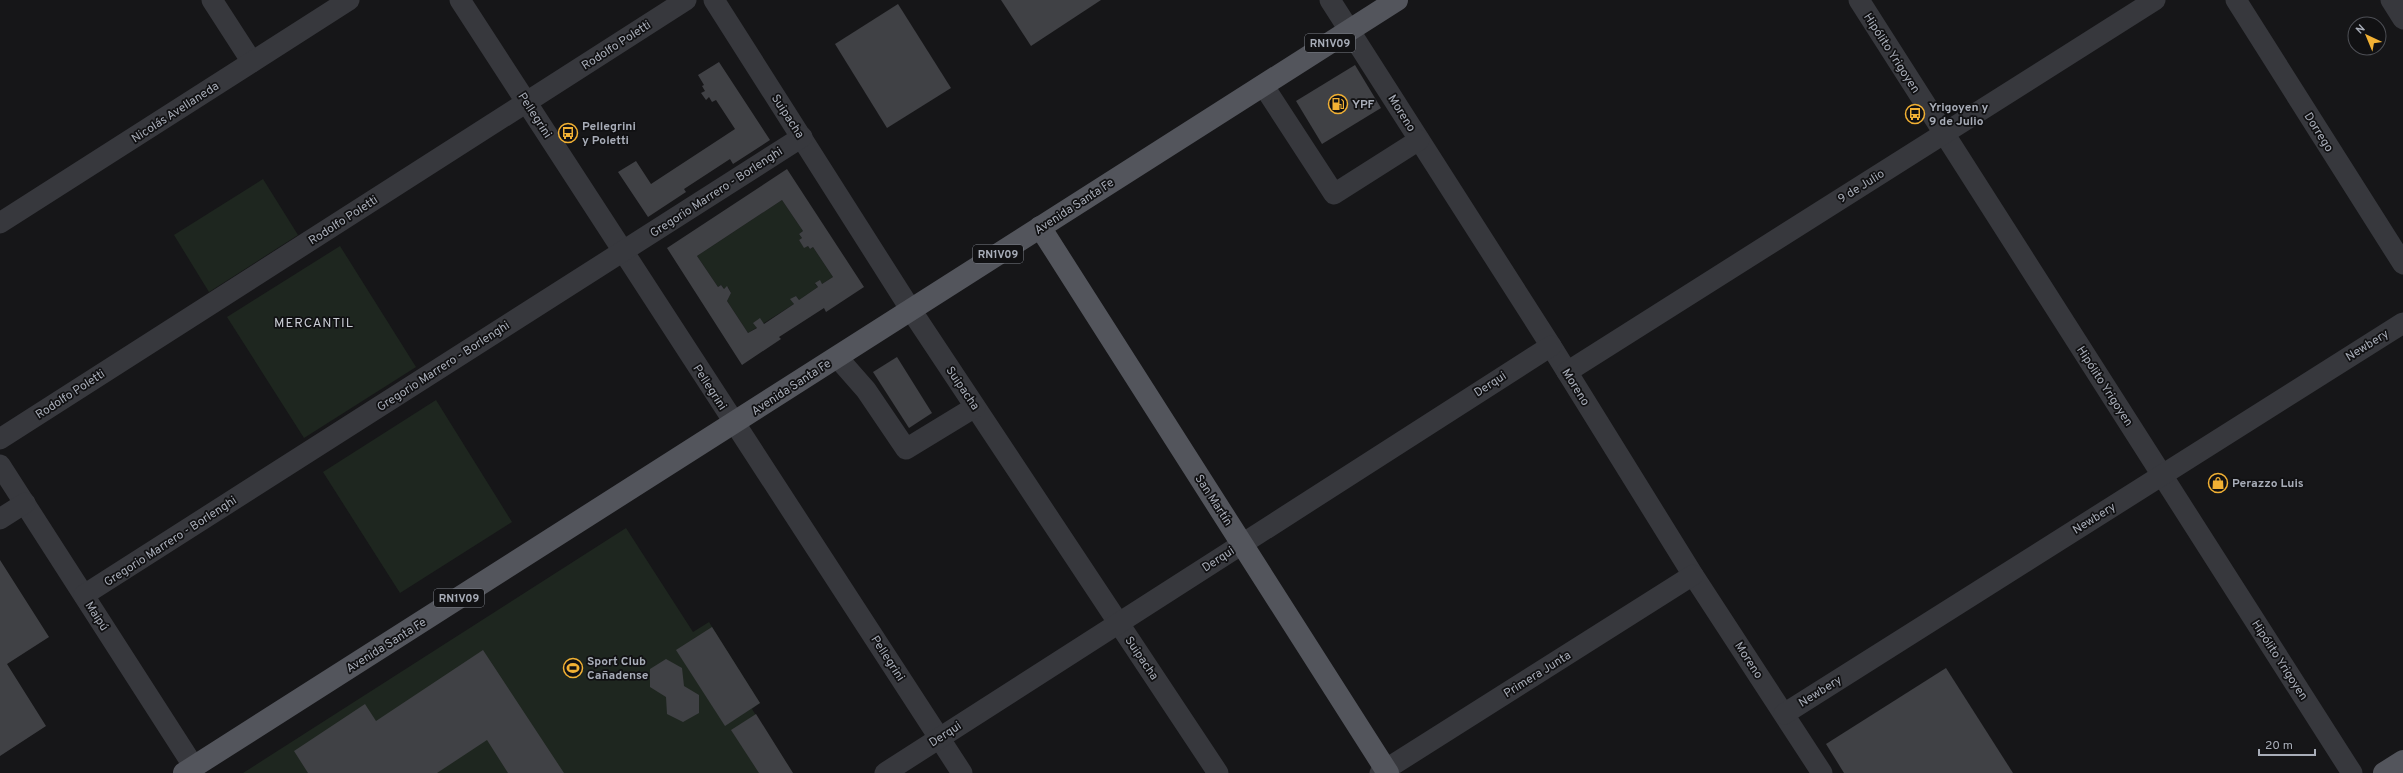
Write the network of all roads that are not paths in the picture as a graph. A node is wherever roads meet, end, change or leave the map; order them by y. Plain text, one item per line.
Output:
1 (212, 0) edge
2 (349, 0) edge
3 (460, 0) edge
4 (686, 0) edge
5 (714, 0) edge
6 (1330, 0) edge
7 (1397, 0) edge
8 (1859, 0) edge
9 (2155, 0) edge
10 (2236, 0) edge
11 (2391, 0) edge
12 (2403, 19) edge
13 (1350, 30) junction
14 (252, 62) junction
15 (1263, 86) junction
16 (526, 102) junction
17 (1944, 134) junction
18 (802, 137) junction
19 (1419, 140) junction
20 (0, 223) edge
21 (1040, 227) junction
22 (623, 251) junction
23 (2403, 264) edge
24 (911, 310) junction
25 (2403, 323) edge
26 (1551, 346) junction
27 (837, 357) junction
28 (1567, 372) junction
29 (975, 407) junction
30 (733, 423) junction
31 (0, 439) edge
32 (0, 465) edge
33 (2162, 475) junction
34 (25, 503) junction
35 (0, 519) edge
36 (1242, 544) junction
37 (1693, 575) junction
38 (84, 596) junction
39 (1118, 623) junction
40 (1784, 714) junction
41 (940, 737) junction
42 (2403, 761) edge
43 (189, 770) edge
44 (1385, 772) edge
45 (885, 773) edge
46 (962, 773) edge
47 (1218, 773) edge
48 (1822, 773) edge
49 (2352, 773) edge
50 (2384, 773) edge

1 - 14 street
2 - 14 street, Nicolás Avellaneda
3 - 16 street, Pellegrini
4 - 16 street, Rodolfo Poletti
5 - 18 street, Suipacha
6 - 13 street, Moreno
7 - 13 main road, Avenida Santa Fe / RN1V09
8 - 17 street, Hipólito Yrigoyen
9 - 17 street, 9 de Julio
10 - 23 street, Dorrego
11 - 12 street
13 - 15 main road, Avenida Santa Fe / RN1V09
13 - 19 street, Moreno
14 - 20 street, Nicolás Avellaneda
15 - 19 street
15 - 21 main road, Avenida Santa Fe / RN1V09
16 - 22 street, Pellegrini
16 - 31 street, Rodolfo Poletti
17 - 28 street, 9 de Julio
17 - 33 street, Hipólito Yrigoyen
18 - 22 street, Gregorio Marrero - Borlenghi
18 - 24 street, Suipacha
19 - 26 street, Moreno
21 - 24 main road, Avenida Santa Fe / RN1V09
21 - 36 main road, San Martín
22 - 30 street, Pellegrini
22 - 38 street, Gregorio Marrero - Borlenghi
24 - 27 main road, Avenida Santa Fe / RN1V09
24 - 29 street, Suipacha
25 - 33 street, Newbery
26 - 28 street, Moreno
26 - 36 street, Derqui
27 - 29 street
27 - 30 main road, Avenida Santa Fe / RN1V09
28 - 37 street, Moreno
29 - 39 street, Suipacha
30 - 41 street, Pellegrini
30 - 43 main road, Avenida Santa Fe / RN1V09
32 - 34 street, Maipú
33 - 40 street, Newbery
33 - 49 street, Hipólito Yrigoyen
34 - 35 street
34 - 38 street, Maipú
36 - 39 street, Derqui
36 - 44 main road, San Martín
37 - 40 street, Moreno
37 - 44 street, Primera Junta
38 - 43 street, Maipú
39 - 41 street, Derqui
39 - 47 street, Suipacha
40 - 48 street, Moreno
41 - 45 street, Derqui
41 - 46 street, Pellegrini
42 - 50 main road

